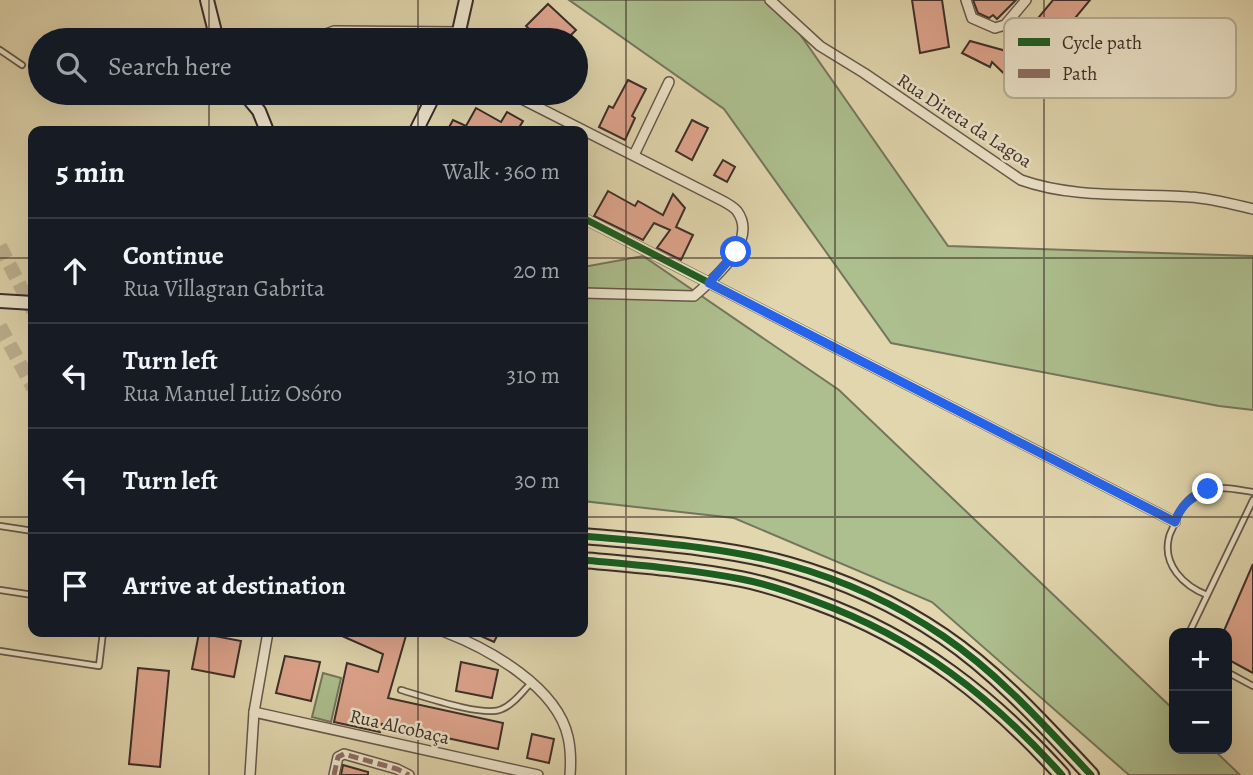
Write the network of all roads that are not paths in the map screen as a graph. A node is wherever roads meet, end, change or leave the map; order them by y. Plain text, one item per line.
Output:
1 (207, 0) edge
2 (466, 0) edge
3 (770, 0) edge
4 (966, 0) edge
5 (1026, 0) edge
6 (1011, 18) edge
7 (1004, 25) edge
8 (214, 28) edge
9 (460, 28) edge
10 (0, 50) edge
11 (22, 65) dead end
12 (669, 82) dead end
13 (254, 105) edge
14 (429, 105) edge
15 (534, 105) edge
16 (265, 126) edge
17 (418, 126) edge
18 (576, 126) edge
19 (588, 132) edge
20 (634, 155) junction
21 (1253, 209) edge
22 (588, 221) edge
23 (709, 283) junction
24 (588, 293) edge
25 (0, 301) edge
26 (28, 303) edge
27 (1253, 492) edge
28 (1253, 500) edge
29 (1175, 522) junction
30 (0, 526) edge
31 (28, 530) edge
32 (588, 536) edge
33 (588, 560) edge
34 (0, 590) edge
35 (28, 594) edge
36 (1207, 595) junction
37 (1191, 628) edge
38 (102, 637) edge
39 (267, 637) edge
40 (455, 637) edge
41 (0, 651) edge
42 (1232, 675) edge
43 (531, 683) junction
44 (1253, 686) edge
45 (401, 690) dead end
46 (254, 712) junction
47 (250, 775) edge
48 (334, 775) edge
49 (409, 775) edge
50 (538, 775) edge
51 (570, 775) edge
52 (1062, 775) edge
53 (1091, 775) edge

1 - 8 main road
2 - 9 main road
3 - 21 street, Rua Direta da Lagoa
4 - 7 street
5 - 6 street
10 - 11 lane
12 - 20 street
13 - 16 main road
14 - 17 main road
15 - 18 street
19 - 20 street
20 - 23 street
22 - 23 street
23 - 24 street
23 - 29 street
25 - 26 main road
27 - 29 lane
28 - 36 lane
29 - 36 lane
30 - 31 lane
32 - 53 main road
33 - 52 main road
34 - 35 lane
36 - 37 lane
38 - 41 lane
39 - 46 street
40 - 43 street
42 - 44 lane
43 - 45 lane
43 - 51 street
46 - 47 street
46 - 50 street, Rua Alcobaça
48 - 49 street

